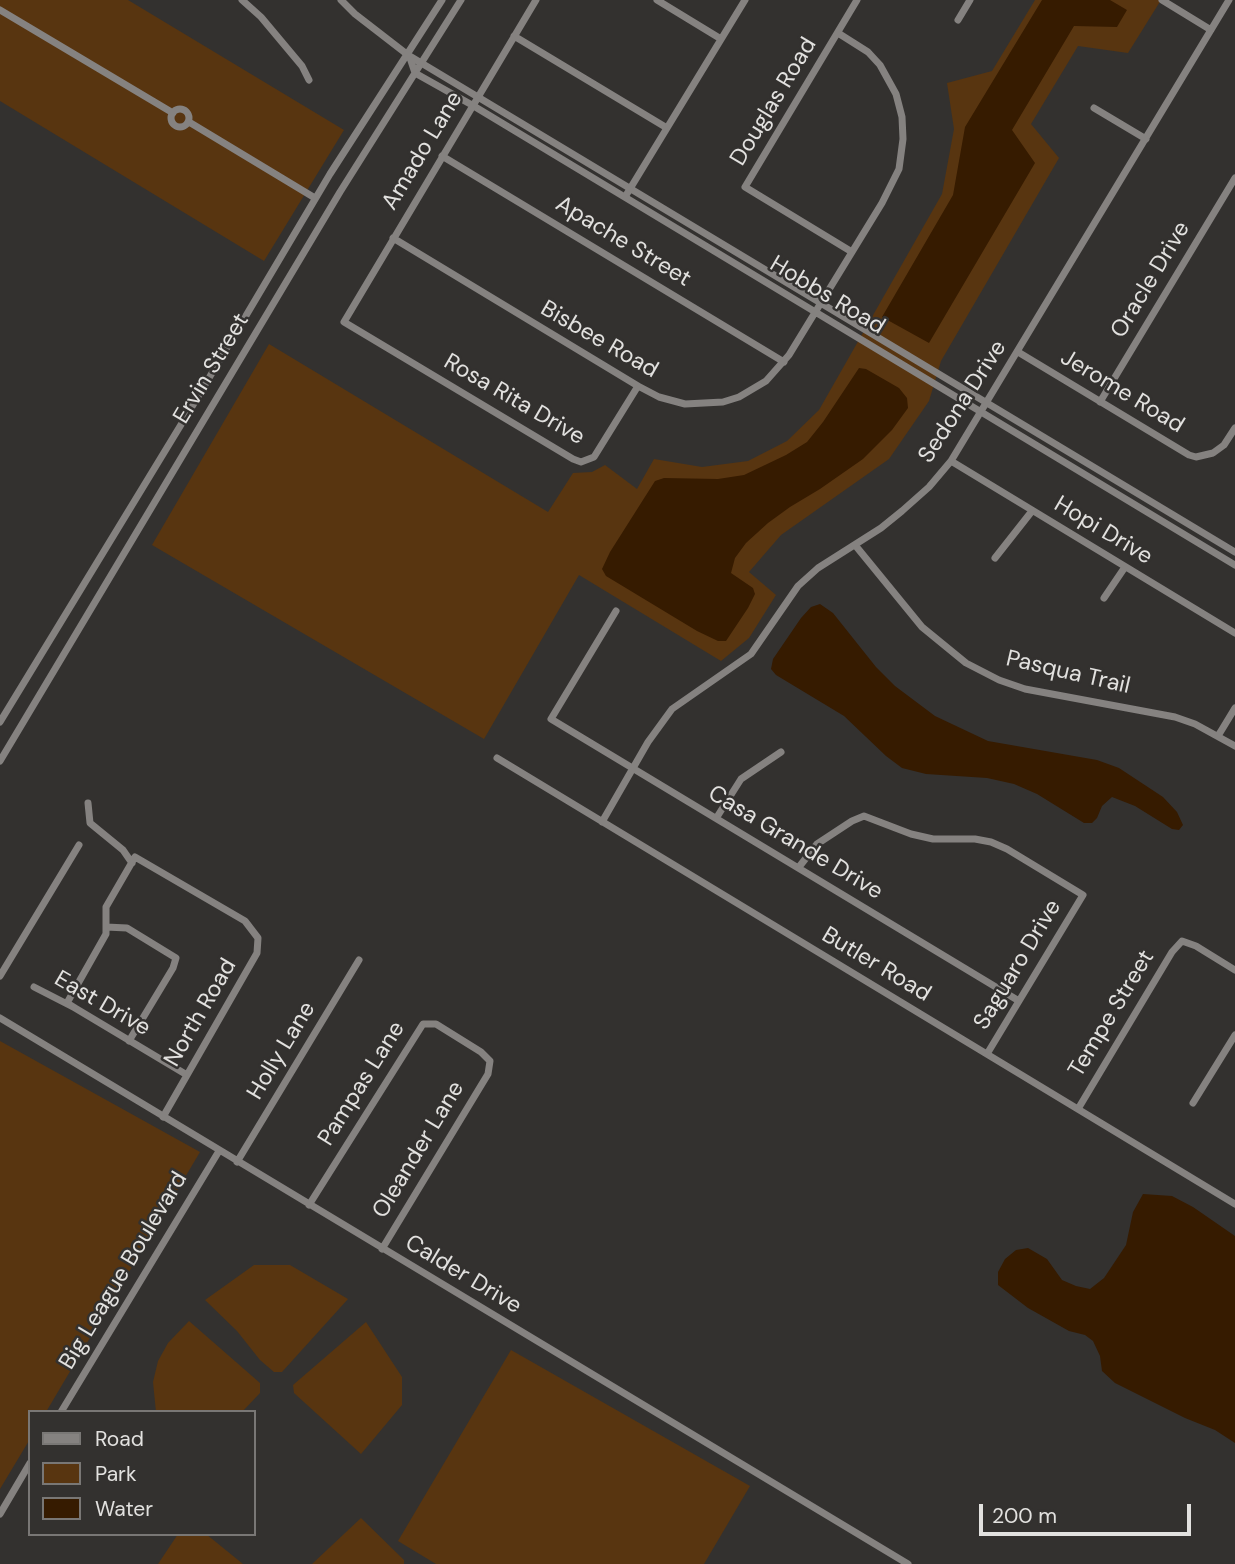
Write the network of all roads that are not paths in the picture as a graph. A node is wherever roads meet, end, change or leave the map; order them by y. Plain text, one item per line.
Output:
1 (242, 0) edge
2 (341, 0) edge
3 (442, 0) edge
4 (461, 0) edge
5 (536, 0) edge
6 (657, 0) edge
7 (745, 0) edge
8 (858, 0) edge
9 (970, 0) edge
10 (1162, 0) edge
11 (1229, 0) edge
12 (0, 10) edge
13 (958, 20) dead end
14 (1211, 30) junction
15 (838, 33) junction
16 (514, 36) junction
17 (722, 39) junction
18 (408, 55) junction
19 (423, 62) junction
20 (415, 73) junction
21 (309, 80) dead end
22 (477, 96) junction
23 (472, 105) junction
24 (1094, 108) dead end
25 (173, 113) junction
26 (188, 122) junction
27 (667, 128) junction
28 (1146, 139) junction
29 (443, 156) junction
30 (1235, 178) edge
31 (631, 187) junction
32 (625, 197) junction
33 (315, 198) junction
34 (393, 238) junction
35 (852, 252) junction
36 (822, 302) junction
37 (816, 312) junction
38 (344, 322) joint
39 (1018, 352) junction
40 (784, 362) junction
41 (638, 386) junction
42 (1100, 402) junction
43 (988, 403) junction
44 (982, 412) junction
45 (1235, 428) edge
46 (951, 461) junction
47 (1032, 511) junction
48 (855, 545) junction
49 (1235, 552) edge
50 (995, 558) dead end
51 (1235, 565) edge
52 (1125, 567) junction
53 (1104, 598) dead end
54 (616, 611) dead end
55 (1235, 633) edge
56 (1235, 708) edge
57 (0, 722) edge
58 (1218, 736) junction
59 (1235, 746) edge
60 (781, 752) dead end
61 (497, 758) dead end
62 (0, 761) edge
63 (634, 768) junction
64 (88, 803) dead end
65 (717, 817) junction
66 (602, 822) junction
67 (79, 845) dead end
68 (132, 863) junction
69 (799, 867) junction
70 (106, 927) junction
71 (359, 960) dead end
72 (1235, 970) edge
73 (0, 976) edge
74 (34, 987) dead end
75 (1019, 1001) junction
76 (75, 1008) junction
77 (0, 1018) edge
78 (1235, 1035) edge
79 (129, 1041) junction
80 (986, 1054) junction
81 (489, 1072) joint
82 (187, 1075) junction
83 (1193, 1103) dead end
84 (1078, 1109) junction
85 (163, 1117) junction
86 (219, 1151) junction
87 (237, 1162) junction
88 (1235, 1204) edge
89 (309, 1205) junction
90 (382, 1249) junction
91 (62, 1410) edge
92 (28, 1466) edge
93 (0, 1514) edge
94 (908, 1564) edge

1 - 21 street
2 - 18 street, Hobbs Road
3 - 18 street, Ervin Street
4 - 19 street, Ervin Street
5 - 16 street, Amado Lane
6 - 17 street
7 - 17 street
8 - 15 street, Douglas Road
9 - 13 street
10 - 14 street
11 - 14 street, Sedona Drive
12 - 25 street
14 - 28 street, Sedona Drive
15 - 35 street, Bisbee Road
15 - 35 street, Douglas Road
16 - 22 street, Amado Lane
16 - 27 street
17 - 27 street
18 - 19 street, Hobbs Road
18 - 20 street
18 - 33 street, Ervin Street
19 - 20 street, Ervin Street
19 - 22 street, Hobbs Road
20 - 23 street, Hobbs Road
20 - 62 street, Ervin Street
22 - 23 street, Amado Lane
22 - 31 street, Hobbs Road
23 - 29 street, Amado Lane
23 - 32 street, Hobbs Road
24 - 28 street
25 - 26 street
25 - 26 street
26 - 33 street
27 - 31 street
28 - 39 street, Sedona Drive
29 - 34 street, Amado Lane
29 - 40 street, Apache Street
30 - 42 street, Oracle Drive
31 - 32 street
31 - 36 street, Hobbs Road
32 - 37 street, Hobbs Road
33 - 57 street, Ervin Street
34 - 38 street, Amado Lane
34 - 41 street, Bisbee Road
35 - 36 street, Bisbee Road
36 - 37 street, Bisbee Road
36 - 43 street, Hobbs Road
37 - 40 street, Bisbee Road
37 - 44 street, Hobbs Road
38 - 41 street, Rosa Rita Drive
39 - 42 street, Jerome Road
39 - 43 street, Sedona Drive
40 - 41 street, Bisbee Road
42 - 45 street, Jerome Road
43 - 44 street, Sedona Drive
43 - 49 street, Hobbs Road
44 - 46 street, Sedona Drive
44 - 51 street, Hobbs Road
46 - 47 street, Hopi Drive
46 - 48 street, Sedona Drive
47 - 50 street
47 - 52 street, Hopi Drive
48 - 58 street, Pasqua Trail
48 - 63 street, Sedona Drive
52 - 53 street
52 - 55 street, Hopi Drive
54 - 63 street, Casa Grande Drive
56 - 58 street
58 - 59 street, Pasqua Trail
60 - 65 street
61 - 66 street, Butler Road
63 - 65 street, Casa Grande Drive
63 - 66 street, Sedona Drive
64 - 68 street
65 - 69 street, Casa Grande Drive
66 - 80 street, Butler Road
67 - 73 street
68 - 70 street
68 - 82 street, North Road
69 - 75 street, Casa Grande Drive
69 - 75 street, Saguaro Drive
70 - 76 street
70 - 79 street
71 - 87 street, Holly Lane
72 - 84 street, Tempe Street
74 - 76 street, East Drive
75 - 80 street, Saguaro Drive
76 - 79 street, East Drive
77 - 85 street, Calder Drive
78 - 83 street
79 - 82 street, East Drive
80 - 84 street, Butler Road
81 - 89 street, Pampas Lane
81 - 90 street, Oleander Lane
82 - 85 street, North Road
84 - 88 street, Butler Road
85 - 86 street, Calder Drive
86 - 87 street, Calder Drive
86 - 91 street, Big League Boulevard
87 - 89 street, Calder Drive
89 - 90 street, Calder Drive
90 - 94 street, Calder Drive
92 - 93 street

